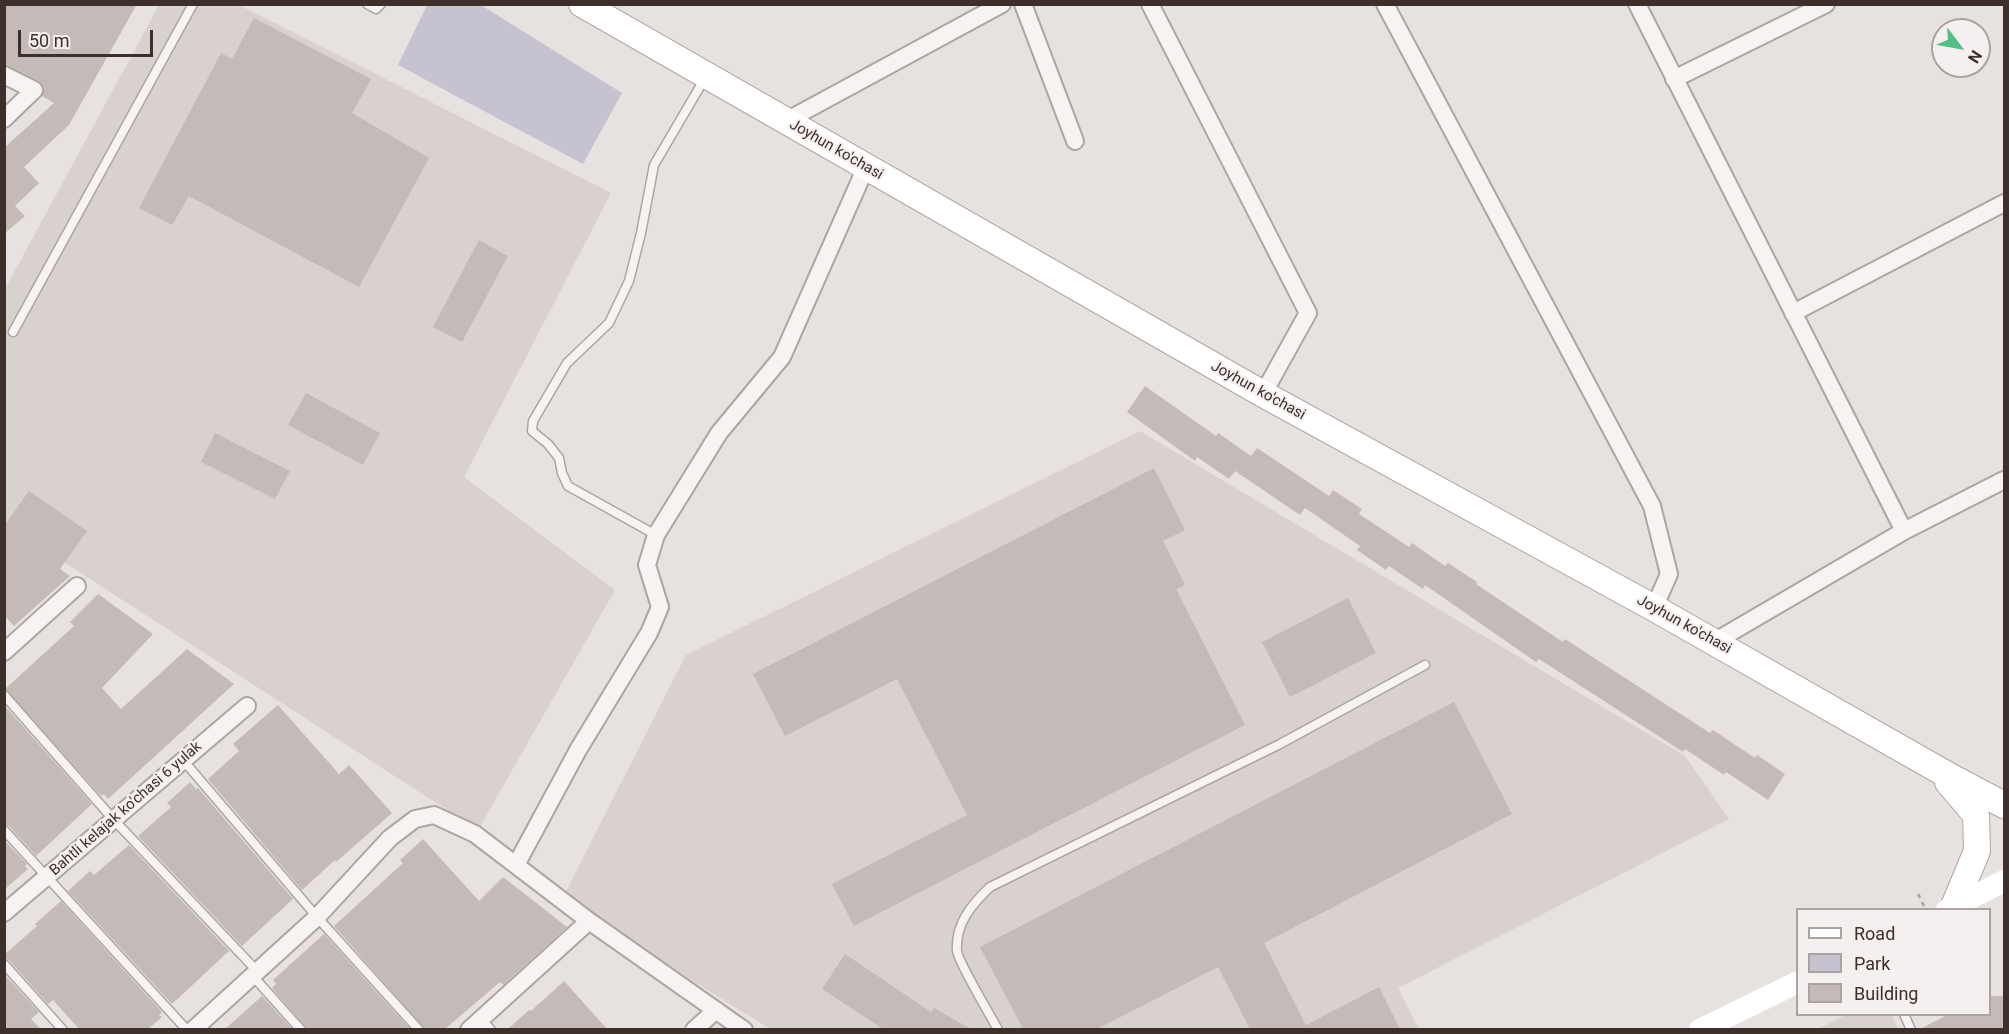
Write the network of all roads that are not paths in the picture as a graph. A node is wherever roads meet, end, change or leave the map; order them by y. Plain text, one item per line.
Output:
1 (193, 4) edge
2 (367, 4) edge
3 (381, 4) edge
4 (1002, 4) edge
5 (1023, 4) edge
6 (1150, 4) edge
7 (1385, 4) edge
8 (1636, 4) edge
9 (1826, 4) edge
10 (589, 6) edge
11 (4, 75) edge
12 (706, 75) junction
13 (1674, 79) junction
14 (4, 119) edge
15 (786, 121) junction
16 (1075, 141) dead end
17 (866, 167) junction
18 (2004, 203) edge
19 (1793, 313) junction
20 (13, 332) dead end
21 (1263, 394) junction
22 (2004, 480) edge
23 (1904, 531) junction
24 (656, 535) junction
25 (77, 586) dead end
26 (1654, 608) junction
27 (1714, 642) junction
28 (4, 652) edge
29 (1425, 665) dead end
30 (4, 695) edge
31 (247, 706) dead end
32 (183, 760) junction
33 (1939, 770) junction
34 (2004, 785) edge
35 (2004, 805) edge
36 (114, 820) junction
37 (4, 830) edge
38 (516, 865) junction
39 (47, 877) junction
40 (2004, 881) edge
41 (1951, 908) edge
42 (4, 913) edge
43 (317, 917) junction
44 (589, 921) junction
45 (4, 964) edge
46 (255, 974) junction
47 (1796, 982) edge
48 (716, 1010) junction
49 (480, 1026) edge
50 (63, 1029) edge
51 (187, 1029) edge
52 (193, 1029) edge
53 (301, 1029) edge
54 (419, 1029) edge
55 (694, 1029) edge
56 (744, 1029) edge
57 (998, 1029) edge
58 (1700, 1029) edge

1 - 20 lane
2 - 3 lane
4 - 15 street
5 - 16 street
6 - 21 street
7 - 26 street
8 - 13 street
9 - 13 street
10 - 12 main road, Joyhun ko'chasi
11 - 14 street
12 - 15 main road, Joyhun ko'chasi
12 - 24 lane
13 - 19 street
15 - 17 main road, Joyhun ko'chasi
17 - 21 main road, Joyhun ko'chasi
17 - 24 street
18 - 19 street
19 - 23 street
21 - 26 main road, Joyhun ko'chasi
22 - 23 street
23 - 27 street
24 - 38 street
25 - 28 street
26 - 27 main road, Joyhun ko'chasi
27 - 33 main road, Joyhun ko'chasi
29 - 57 lane
30 - 36 lane
31 - 32 street, Bahtli kelajak ko'chasi 6 yulak
32 - 36 street, Bahtli kelajak ko'chasi 6 yulak
32 - 43 lane
33 - 34 main road
33 - 35 main road, Joyhun ko'chasi
33 - 41 main road
36 - 39 street, Bahtli kelajak ko'chasi 6 yulak
36 - 46 lane
37 - 39 lane
38 - 43 street
38 - 44 street
39 - 42 street, Bahtli kelajak ko'chasi 6 yulak
39 - 51 lane
40 - 41 main road
43 - 46 street
43 - 54 lane
44 - 48 street
44 - 49 street
45 - 50 lane
46 - 52 street
46 - 53 lane
47 - 58 main road
48 - 55 street
48 - 56 street

